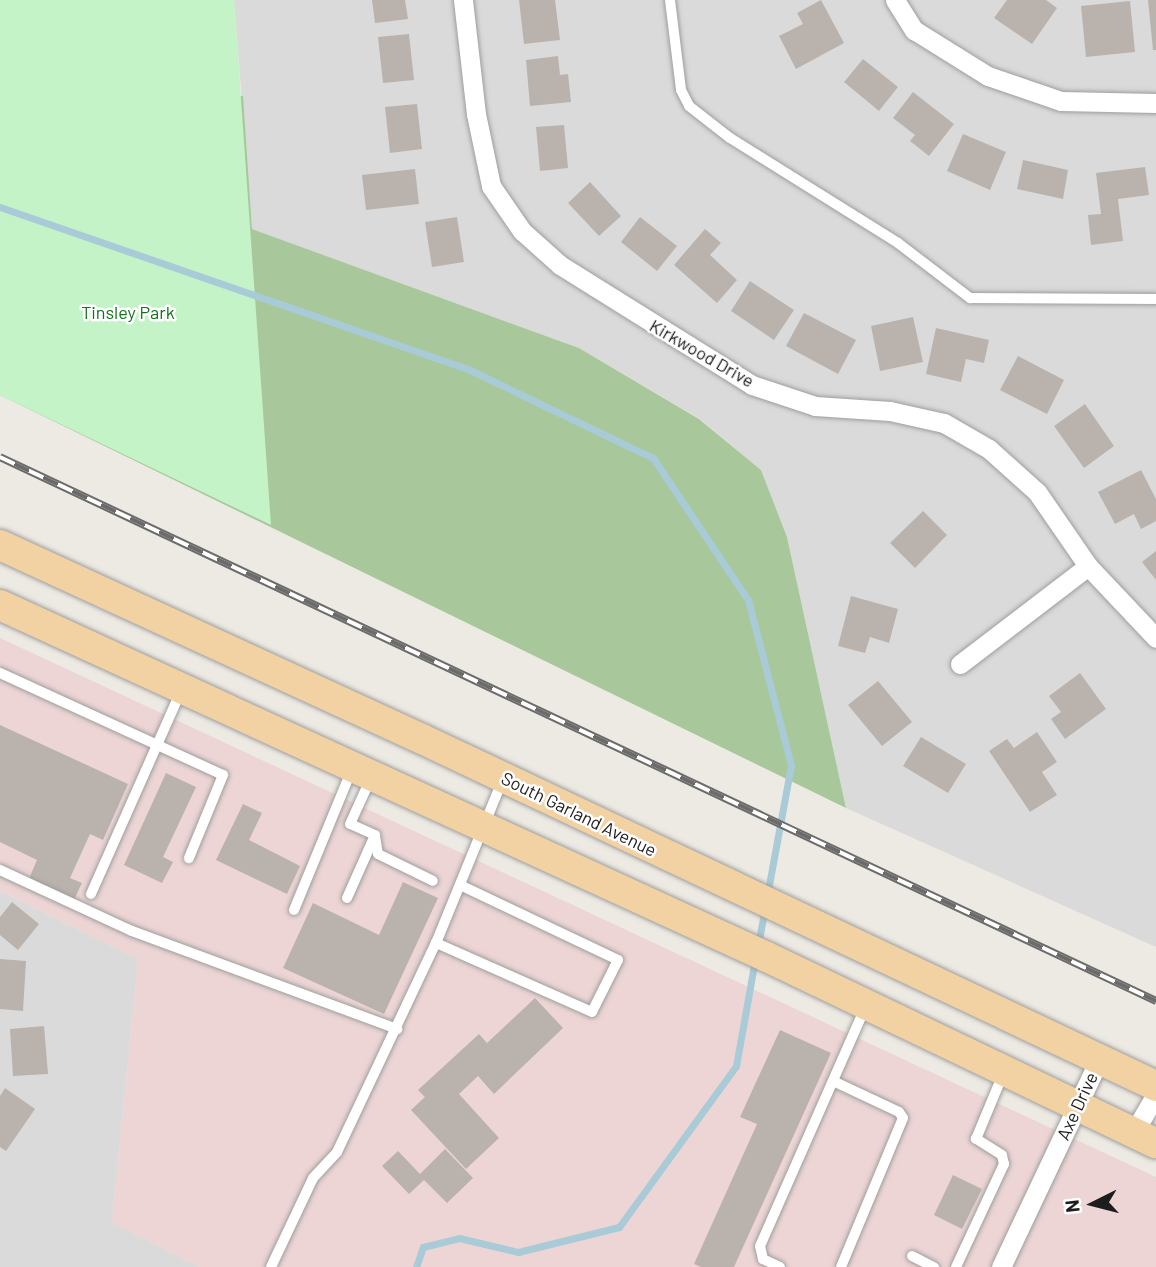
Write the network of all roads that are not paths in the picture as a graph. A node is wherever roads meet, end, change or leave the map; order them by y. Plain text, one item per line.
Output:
1 (463, 0) edge
2 (670, 0) edge
3 (895, 0) edge
4 (1156, 103) edge
5 (1156, 299) edge
6 (0, 545) edge
7 (1088, 566) junction
8 (0, 605) edge
9 (1156, 638) edge
10 (960, 664) dead end
11 (0, 673) edge
12 (183, 687) junction
13 (158, 746) junction
14 (363, 770) junction
15 (503, 778) junction
16 (483, 825) junction
17 (375, 835) junction
18 (189, 858) dead end
19 (0, 870) edge
20 (433, 881) dead end
21 (460, 884) junction
22 (91, 894) dead end
23 (347, 898) dead end
24 (294, 910) dead end
25 (436, 943) junction
26 (866, 1005) junction
27 (397, 1029) junction
28 (1099, 1060) junction
29 (1005, 1070) junction
30 (833, 1080) junction
31 (1156, 1086) edge
32 (1156, 1094) edge
33 (1078, 1104) junction
34 (1145, 1137) edge
35 (912, 1256) dead end
36 (271, 1267) edge
37 (780, 1267) edge
38 (841, 1267) edge
39 (934, 1267) edge
40 (956, 1267) edge
41 (1001, 1267) edge

1 - 7 street, Kirkwood Drive
2 - 5 lane
3 - 4 street
6 - 15 main road, South Garland Avenue
7 - 9 street, Kirkwood Drive
7 - 10 street
8 - 12 main road
11 - 13 lane
12 - 13 lane
12 - 14 main road
13 - 18 lane
13 - 22 lane
14 - 16 main road
14 - 17 lane
14 - 24 lane
15 - 16 lane
15 - 28 main road, South Garland Avenue
16 - 21 lane
16 - 26 main road
17 - 20 lane
17 - 23 lane
19 - 27 lane
21 - 25 lane
21 - 25 lane
25 - 27 lane
26 - 29 main road
26 - 30 lane
27 - 36 lane
28 - 31 main road, South Garland Avenue
28 - 33 street, Axe Drive
29 - 33 main road
29 - 40 lane
30 - 37 lane
30 - 38 lane
32 - 34 street
33 - 34 main road
33 - 41 street, Axe Drive
35 - 39 lane

